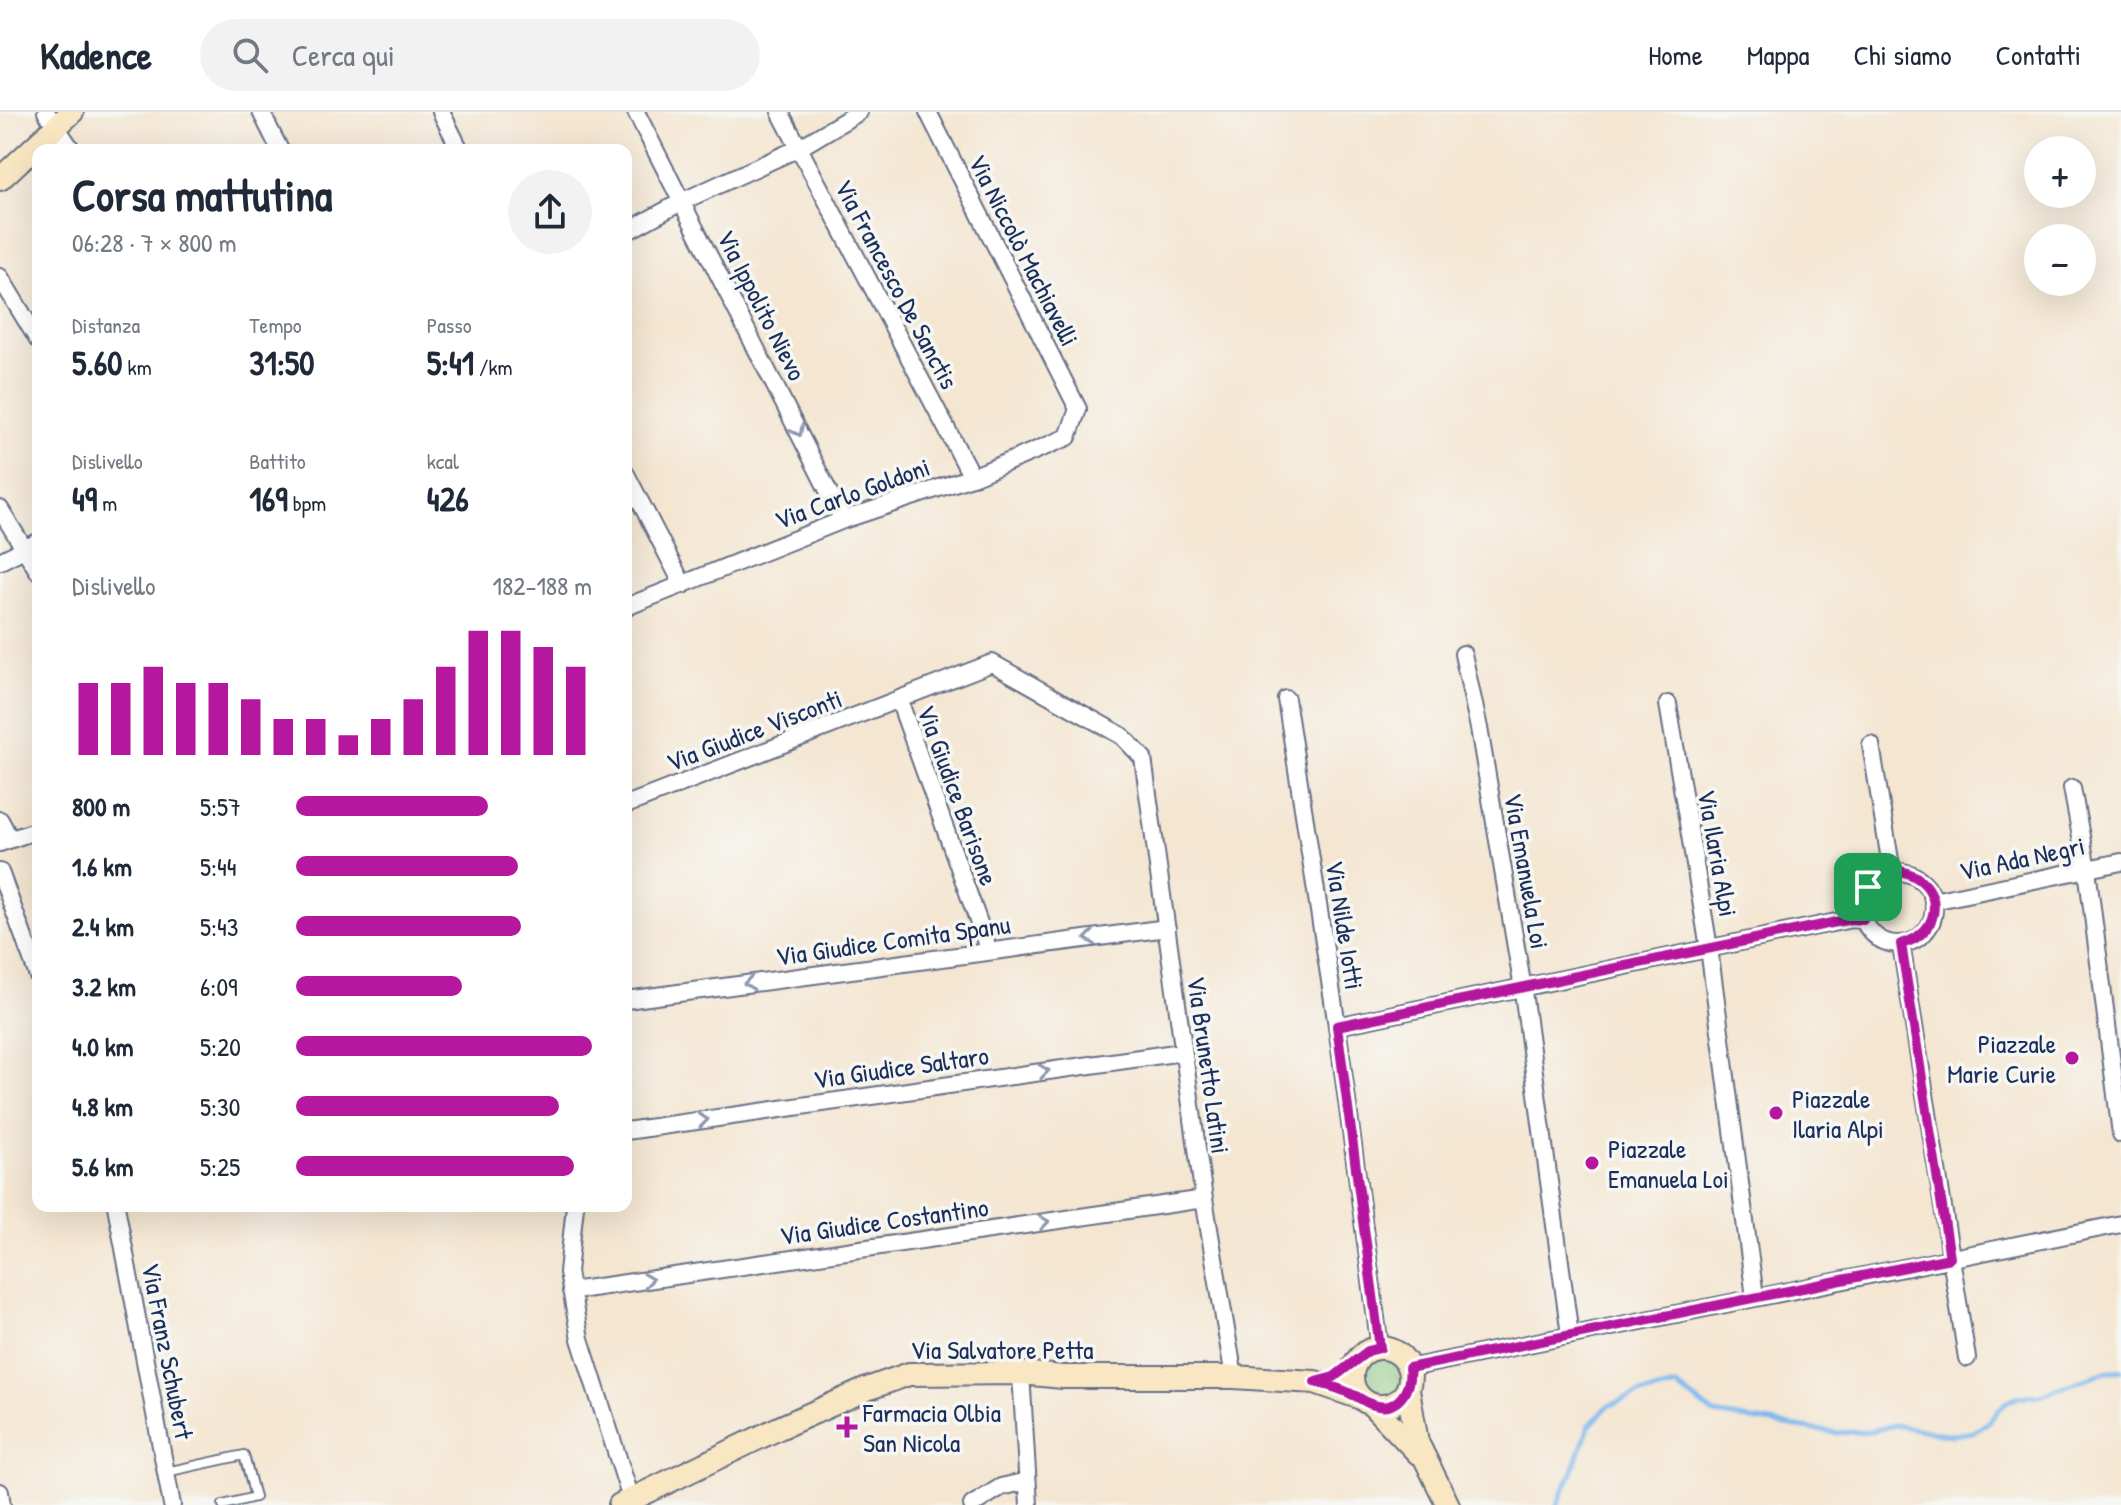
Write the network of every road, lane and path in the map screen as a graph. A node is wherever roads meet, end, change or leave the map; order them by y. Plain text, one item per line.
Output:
1 (261, 112) edge
2 (441, 112) edge
3 (636, 112) edge
4 (780, 112) edge
5 (859, 112) edge
6 (928, 112) edge
7 (58, 116) edge
8 (32, 144) edge
9 (32, 144) edge
10 (70, 144) edge
11 (277, 144) edge
12 (457, 144) edge
13 (799, 148) junction
14 (0, 179) edge
15 (683, 201) junction
16 (632, 229) edge
17 (0, 277) edge
18 (32, 330) edge
19 (1078, 409) joint
20 (972, 477) junction
21 (632, 486) edge
22 (0, 509) edge
23 (843, 520) junction
24 (32, 545) edge
25 (0, 561) edge
26 (683, 585) junction
27 (632, 605) edge
28 (1463, 654) dead end
29 (1286, 699) dead end
30 (899, 700) junction
31 (1668, 704) dead end
32 (1871, 745) dead end
33 (1143, 758) joint
34 (2072, 788) dead end
35 (632, 803) edge
36 (0, 820) edge
37 (32, 832) edge
38 (5, 841) edge
39 (2121, 862) edge
40 (2087, 869) junction
41 (0, 872) edge
42 (1892, 872) junction
43 (1933, 901) junction
44 (1863, 920) junction
45 (1167, 928) junction
46 (1901, 944) junction
47 (1709, 948) junction
48 (989, 951) junction
49 (32, 960) edge
50 (1522, 986) junction
51 (632, 999) edge
52 (1337, 1026) junction
53 (1182, 1052) junction
54 (632, 1130) edge
55 (2121, 1134) edge
56 (1204, 1199) junction
57 (117, 1212) edge
58 (574, 1212) edge
59 (2121, 1224) edge
60 (1950, 1258) junction
61 (571, 1291) junction
62 (1755, 1297) junction
63 (1570, 1335) junction
64 (1380, 1348) junction
65 (1967, 1358) dead end
66 (1357, 1361) junction
67 (1021, 1373) junction
68 (1234, 1377) junction
69 (1408, 1379) junction
70 (1315, 1382) junction
71 (1366, 1402) junction
72 (1427, 1464) junction
73 (166, 1472) junction
74 (1027, 1481) junction
75 (0, 1492) edge
76 (628, 1504) edge
77 (1447, 1504) edge
78 (2, 1505) edge
79 (172, 1505) edge
80 (223, 1505) edge
81 (972, 1505) edge
82 (1029, 1505) edge

1 - 11 street
2 - 12 street
3 - 15 street, Via Ippolito Nievo
4 - 13 street, Via Francesco De Sanctis
5 - 13 street
6 - 19 street, Via Niccolò Machiavelli
7 - 9 street
7 - 10 street
8 - 14 street
13 - 15 street
13 - 20 street, Via Francesco De Sanctis
15 - 16 street
15 -> 23 street, Via Ippolito Nievo
17 - 18 street
19 - 20 street, Via Carlo Goldoni
20 - 23 street, Via Carlo Goldoni
21 - 26 street
22 - 24 street
23 - 26 street, Via Carlo Goldoni
24 - 25 street
26 - 27 street, Via Carlo Goldoni
28 - 50 street, Via Emanuela Loi
29 - 52 street, Via Nilde Iotti
30 - 33 street, Via Giudice Visconti
30 - 35 street, Via Giudice Visconti
30 - 48 street, Via Giudice Barisone
31 - 47 street, Via Ilaria Alpi
32 - 42 street
33 - 45 street, Via Brunetto Latini
34 - 40 street
36 - 38 street
37 - 38 street
39 - 40 street, Via Ada Negri
40 - 43 street, Via Ada Negri
40 - 55 street
41 - 49 street
42 - 43 street
42 - 44 street
43 - 46 street
44 - 46 street
44 - 47 street
45 -> 48 street, Via Giudice Comita Spanu
45 - 53 street, Via Brunetto Latini
46 - 60 street
47 - 50 street
47 - 62 street, Via Ilaria Alpi
48 -> 51 street, Via Giudice Comita Spanu
50 - 52 street
50 - 63 street, Via Emanuela Loi
52 - 64 street, Via Nilde Iotti
54 -> 53 street, Via Giudice Saltaro
53 - 56 street, Via Brunetto Latini
61 -> 56 street, Via Giudice Costantino
56 - 68 street, Via Brunetto Latini
57 - 73 street, Via Franz Schubert
58 - 61 street
59 - 60 street
60 - 62 street
60 - 65 street
61 - 76 street
62 - 63 street
63 - 69 street
64 - 66 street
64 - 69 street
66 - 70 street, Via Salvatore Petta
66 - 71 street
67 - 68 street, Via Salvatore Petta
67 - 74 street
67 - 76 street, Via Salvatore Petta
68 - 70 street, Via Salvatore Petta
69 - 71 street
69 - 72 street, Via Salvatore Petta
70 - 71 street, Via Salvatore Petta
71 - 72 street, Via Salvatore Petta
72 - 77 street, Via Salvatore Petta
73 - 79 street, Via Franz Schubert
73 - 80 lane
74 - 81 street
74 - 82 street
75 - 78 street

